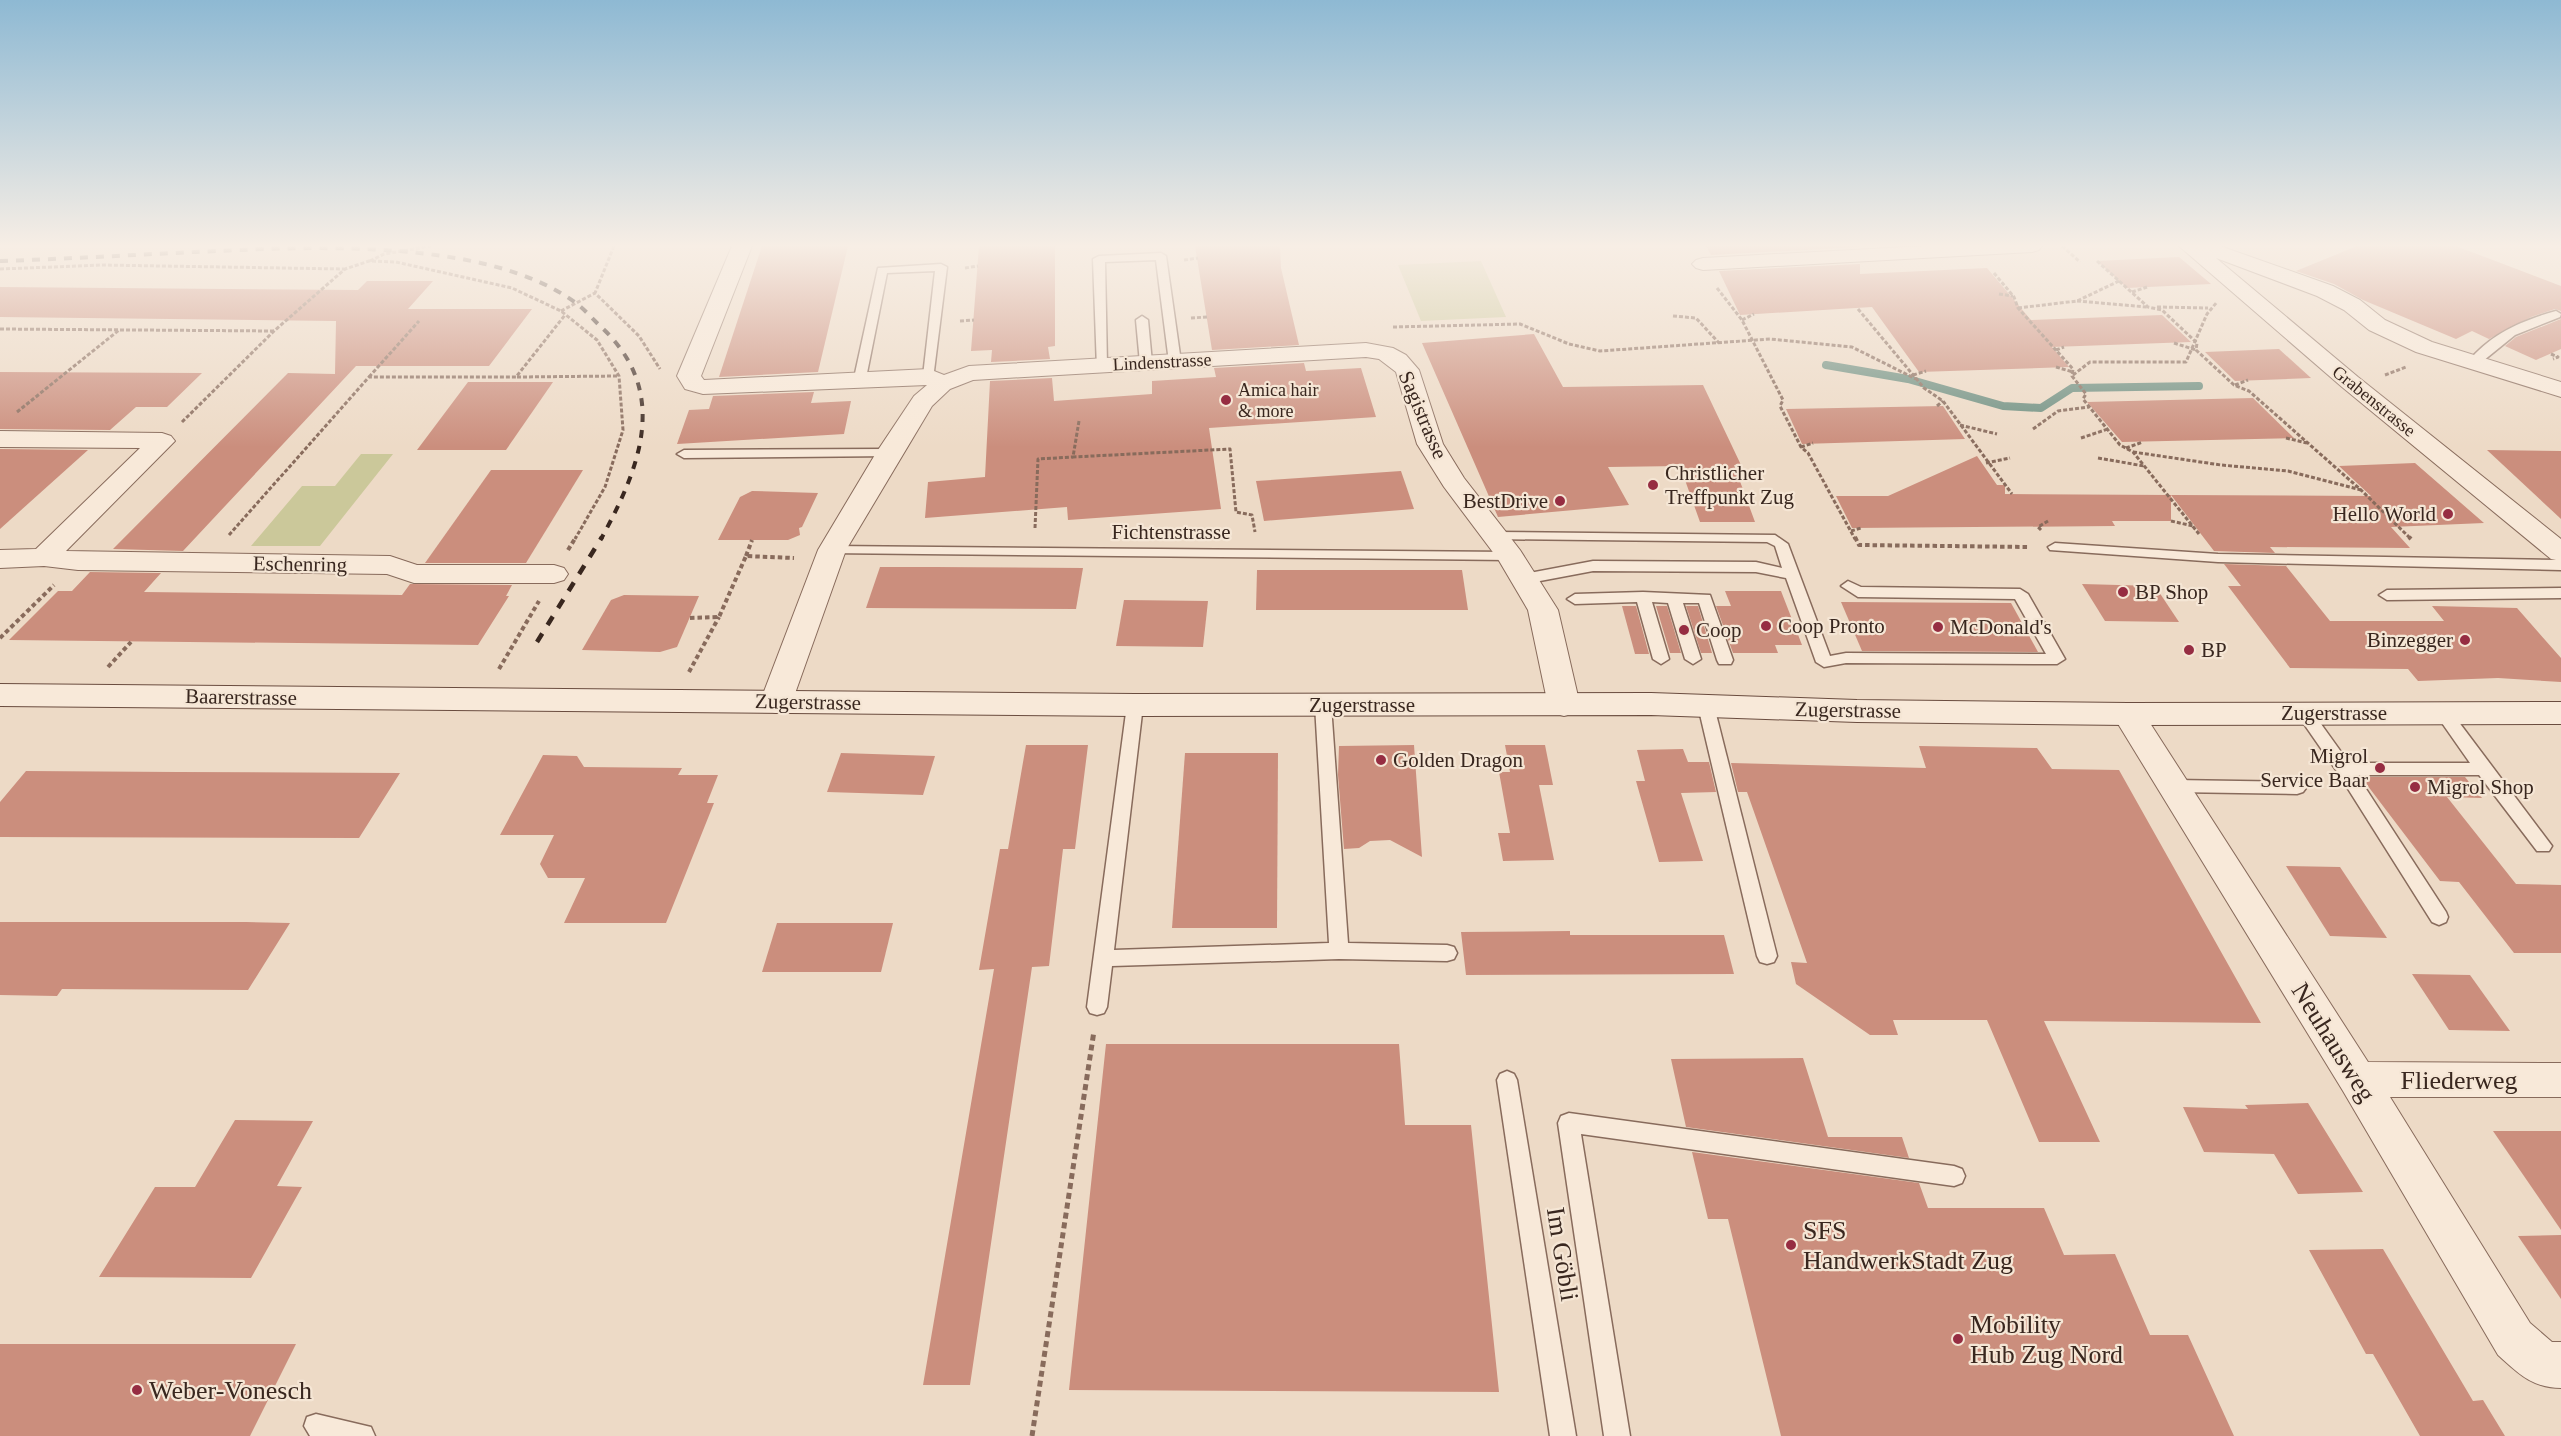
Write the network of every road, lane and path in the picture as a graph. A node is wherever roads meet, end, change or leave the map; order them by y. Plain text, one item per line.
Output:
1 (295, 313) edge
2 (616, 313) edge
3 (715, 313) edge
4 (873, 313) edge
5 (939, 313) edge
6 (1100, 313) edge
7 (1169, 313) edge
8 (1736, 313) edge
9 (1861, 313) edge
10 (2023, 313) edge
11 (2165, 313) edge
12 (2207, 313) edge
13 (2268, 313) edge
14 (2362, 313) edge
15 (1754, 314) dead end
16 (565, 315) joint
17 (2556, 315) dead end
18 (1672, 316) dead end
19 (1142, 320) dead end
20 (1742, 320) junction
21 (418, 321) dead end
22 (1387, 327) dead end
23 (0, 329) edge
24 (120, 330) junction
25 (274, 332) junction
26 (1752, 340) junction
27 (2174, 343) dead end
28 (1720, 344) junction
29 (2064, 347) dead end
30 (2056, 350) junction
31 (2196, 350) junction
32 (1384, 353) joint
33 (1175, 362) junction
34 (2474, 362) junction
35 (1146, 363) junction
36 (1101, 366) junction
37 (2056, 367) dead end
38 (1926, 371) dead end
39 (2072, 374) junction
40 (1913, 375) junction
41 (619, 376) junction
42 (516, 377) junction
43 (369, 378) junction
44 (860, 378) junction
45 (1917, 379) junction
46 (936, 380) junction
47 (2248, 380) dead end
48 (693, 384) junction
49 (2234, 385) junction
50 (2561, 390) edge
51 (2086, 394) joint
52 (1942, 401) junction
53 (1937, 406) dead end
54 (2090, 407) junction
55 (1079, 421) dead end
56 (1959, 425) junction
57 (5, 428) edge
58 (2033, 429) dead end
59 (2108, 429) junction
60 (1997, 434) dead end
61 (2080, 438) dead end
62 (2286, 438) dead end
63 (162, 441) junction
64 (2143, 442) dead end
65 (1813, 444) dead end
66 (2308, 444) junction
67 (1801, 447) junction
68 (2126, 448) junction
69 (2133, 452) junction
70 (889, 453) junction
71 (684, 454) dead end
72 (1073, 456) junction
73 (2010, 458) dead end
74 (2098, 458) dead end
75 (1986, 463) junction
76 (2144, 466) junction
77 (2361, 490) junction
78 (2012, 494) dead end
79 (2048, 521) dead end
80 (2171, 521) dead end
81 (2032, 526) dead end
82 (2193, 526) junction
83 (1861, 528) dead end
84 (2039, 528) joint
85 (1851, 531) junction
86 (753, 540) dead end
87 (2556, 545) edge
88 (1502, 546) junction
89 (2055, 547) joint
90 (1034, 551) junction
91 (1259, 553) junction
92 (830, 554) junction
93 (746, 556) junction
94 (44, 557) junction
95 (2218, 558) junction
96 (0, 559) edge
97 (78, 561) junction
98 (205, 562) junction
99 (2434, 562) junction
100 (2561, 565) edge
101 (554, 574) junction
102 (1793, 575) junction
103 (1524, 579) junction
104 (1848, 586) dead end
105 (2561, 593) edge
106 (2387, 595) dead end
107 (1643, 597) junction
108 (1674, 598) junction
109 (1575, 599) dead end
110 (719, 617) junction
111 (690, 618) dead end
112 (0, 638) edge
113 (131, 642) dead end
114 (1660, 659) dead end
115 (1693, 659) dead end
116 (1725, 660) dead end
117 (109, 666) dead end
118 (0, 695) edge
119 (481, 699) junction
120 (675, 701) junction
121 (776, 702) junction
122 (1135, 705) junction
123 (1323, 705) junction
124 (1564, 705) junction
125 (1706, 706) junction
126 (2443, 713) junction
127 (2561, 713) edge
128 (2128, 714) junction
129 (2305, 714) junction
130 (2344, 769) junction
131 (2484, 769) junction
132 (2174, 786) junction
133 (2297, 788) dead end
134 (2543, 846) dead end
135 (2439, 917) dead end
136 (1339, 951) junction
137 (1447, 953) dead end
138 (1767, 956) dead end
139 (1103, 958) junction
140 (1097, 1007) joint
141 (2357, 1079) junction
142 (1507, 1080) dead end
143 (2561, 1080) edge
144 (1954, 1176) dead end
145 (2553, 1365) edge
146 (316, 1426) dead end
147 (362, 1436) edge
148 (1032, 1436) edge
149 (1563, 1436) edge
150 (1617, 1436) edge

1 - 25 path
2 - 48 path
3 - 48 street
4 - 44 lane
5 - 46 lane
6 - 36 lane
7 - 33 lane
8 - 20 path
9 - 40 path
10 - 30 path
11 - 31 path
12 - 31 path
13 - 87 street, Grabenstrasse
14 - 34 street
15 - 20 path
16 - 41 path
16 - 42 path
17 - 34 lane
18 - 28 path
19 - 35 lane
20 - 26 path
21 - 43 path
22 - 28 path
23 - 24 path
24 - 25 path
24 - 57 path
25 - 63 path
26 - 28 path
26 - 45 path
26 - 67 path
27 - 31 path
29 - 30 path
30 - 39 path
31 - 39 path
31 - 49 path
32 - 33 street, Lindenstrasse
32 - 88 street, Sagistrasse
33 - 35 street, Lindenstrasse
34 - 50 street
35 - 36 street, Lindenstrasse
36 - 46 street, Lindenstrasse
37 - 39 path
38 - 40 path
39 - 51 path
40 - 45 path
41 - 42 path
41 - 101 path
42 - 43 path
43 - 98 path
44 - 46 street, Lindenstrasse
44 - 48 street, Lindenstrasse
45 - 52 path
46 - 70 street, Lindenstrasse
47 - 49 path
49 - 66 path
51 - 54 path
52 - 53 path
52 - 56 path
54 - 58 path
54 - 59 path
55 - 72 path
56 - 60 path
56 - 75 path
57 - 63 street
59 - 61 path
59 - 68 path
62 - 66 path
63 - 94 street
64 - 68 path
65 - 67 path
66 - 77 path
67 - 85 path
68 - 69 path
69 - 76 path
69 - 77 path
70 - 71 lane
70 - 92 street, Lindenstrasse
72 - 90 path
72 - 91 path
73 - 75 path
74 - 76 path
75 - 78 path
76 - 82 path
77 - 99 path
79 - 84 path
80 - 82 path
81 - 84 path
82 - 95 path
83 - 85 path
85 - 89 path
86 - 93 path
88 - 91 lane, Fichtenstrasse
88 - 102 lane, Fichtenstrasse
88 - 103 street, Sagistrasse
89 - 95 lane
90 - 91 lane, Fichtenstrasse
90 - 92 lane, Fichtenstrasse
92 - 93 path
92 - 121 street, Lindenstrasse
93 - 110 path
94 - 96 street, Eschenring
94 - 97 street, Eschenring
95 - 99 lane
97 - 98 street, Eschenring
97 - 112 path
98 - 101 street, Eschenring
99 - 100 lane
101 - 119 path
102 - 103 lane
102 - 104 lane, Fichtenstrasse
103 - 124 street, Sagistrasse
105 - 106 lane
107 - 108 lane
107 - 109 lane
107 - 114 lane
108 - 115 lane
108 - 116 lane
110 - 111 path
110 - 120 path
113 - 117 path
118 - 119 main road, Baarerstrasse
119 - 120 main road, Zugerstrasse
120 - 121 main road, Zugerstrasse
121 - 122 main road, Zugerstrasse
122 - 123 main road, Zugerstrasse
122 - 139 lane
123 - 124 main road, Zugerstrasse
123 - 136 lane
124 - 125 main road, Zugerstrasse
125 - 128 main road, Zugerstrasse
125 - 138 lane
126 - 127 main road, Zugerstrasse
126 - 129 main road, Zugerstrasse
126 - 131 lane
128 - 129 main road, Zugerstrasse
128 - 132 street, Neuhausweg
129 - 130 lane
130 - 131 lane
130 - 135 lane
131 - 134 lane
132 - 133 lane
132 - 141 street, Neuhausweg
136 - 137 lane
136 - 139 lane
139 - 140 lane
140 - 148 path
141 - 143 street, Fliederweg
141 - 145 street, Neuhausweg
142 - 149 lane, Im Göbli
144 - 150 lane
146 - 147 lane

